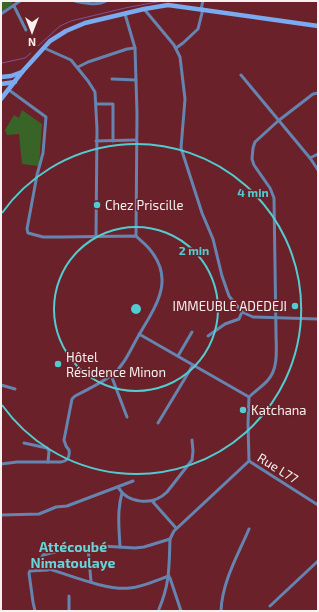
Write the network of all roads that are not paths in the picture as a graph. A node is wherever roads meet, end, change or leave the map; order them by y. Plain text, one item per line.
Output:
1 (20, 1) edge
2 (75, 1) edge
3 (106, 1) edge
4 (204, 1) edge
5 (88, 2) edge
6 (165, 3) edge
7 (14, 6) junction
8 (144, 9) junction
9 (202, 9) junction
10 (1, 14) edge
11 (125, 14) junction
12 (318, 26) edge
13 (26, 30) dead end
14 (44, 48) junction
15 (135, 48) junction
16 (176, 48) junction
17 (78, 67) junction
18 (22, 72) junction
19 (241, 75) dead end
20 (1, 77) edge
21 (112, 79) dead end
22 (136, 80) junction
23 (15, 82) junction
24 (1, 84) edge
25 (9, 90) junction
26 (318, 93) edge
27 (1, 99) edge
28 (96, 104) junction
29 (278, 120) junction
30 (113, 140) junction
31 (136, 140) junction
32 (96, 141) junction
33 (318, 154) edge
34 (310, 158) junction
35 (318, 170) edge
36 (96, 236) junction
37 (136, 236) junction
38 (242, 312) junction
39 (276, 318) junction
40 (318, 319) edge
41 (192, 332) dead end
42 (139, 334) junction
43 (208, 336) dead end
44 (178, 356) junction
45 (193, 365) junction
46 (111, 375) junction
47 (1, 385) edge
48 (15, 389) dead end
49 (249, 397) junction
50 (127, 417) dead end
51 (158, 423) dead end
52 (192, 440) dead end
53 (24, 443) dead end
54 (248, 461) junction
55 (48, 462) junction
56 (1, 464) edge
57 (133, 481) dead end
58 (118, 486) junction
59 (122, 493) junction
60 (154, 501) junction
61 (318, 504) edge
62 (1, 515) edge
63 (176, 528) junction
64 (249, 529) dead end
65 (170, 539) junction
66 (88, 547) junction
67 (120, 547) junction
68 (318, 561) edge
69 (51, 570) junction
70 (169, 576) junction
71 (91, 582) junction
72 (69, 596) dead end
73 (270, 606) dead end
74 (159, 609) dead end
75 (35, 611) edge
76 (69, 611) edge
77 (181, 611) edge
78 (221, 611) edge

1 - 7 street
2 - 5 street
3 - 5 street
4 - 9 street
6 - 8 street
6 - 9 street
7 - 10 street
7 - 13 street
8 - 11 street
8 - 16 street
9 - 12 street
9 - 16 street
11 - 14 street
11 - 15 street
14 - 17 street
14 - 18 street
15 - 17 street
15 - 22 street
16 - 38 street
17 - 28 street
18 - 20 street
18 - 23 street
19 - 29 street
21 - 22 street
22 - 31 street
23 - 24 street
23 - 25 street
25 - 27 street
25 - 36 street
26 - 29 street
28 - 30 street
28 - 32 street
29 - 34 street
29 - 39 street
30 - 31 street
30 - 32 street
31 - 37 street
32 - 36 street
33 - 34 street
34 - 35 street
36 - 37 street
37 - 42 street
38 - 39 street
38 - 43 street
39 - 40 street
39 - 49 street
41 - 44 street
42 - 44 street
42 - 46 street
44 - 45 street
45 - 49 street
45 - 51 street
46 - 50 street
46 - 55 street
47 - 48 street
49 - 54 street
52 - 60 street
53 - 55 street
54 - 61 street, Rue L77
54 - 63 street
55 - 56 street
57 - 58 street
58 - 59 street
58 - 62 street
59 - 60 street
59 - 67 street
60 - 63 street
63 - 65 street
64 - 78 street
65 - 67 street
65 - 70 street
66 - 67 street
66 - 69 street
66 - 71 street
68 - 73 street
69 - 71 street
69 - 75 street
70 - 71 street
70 - 74 street
70 - 77 street
72 - 76 street

